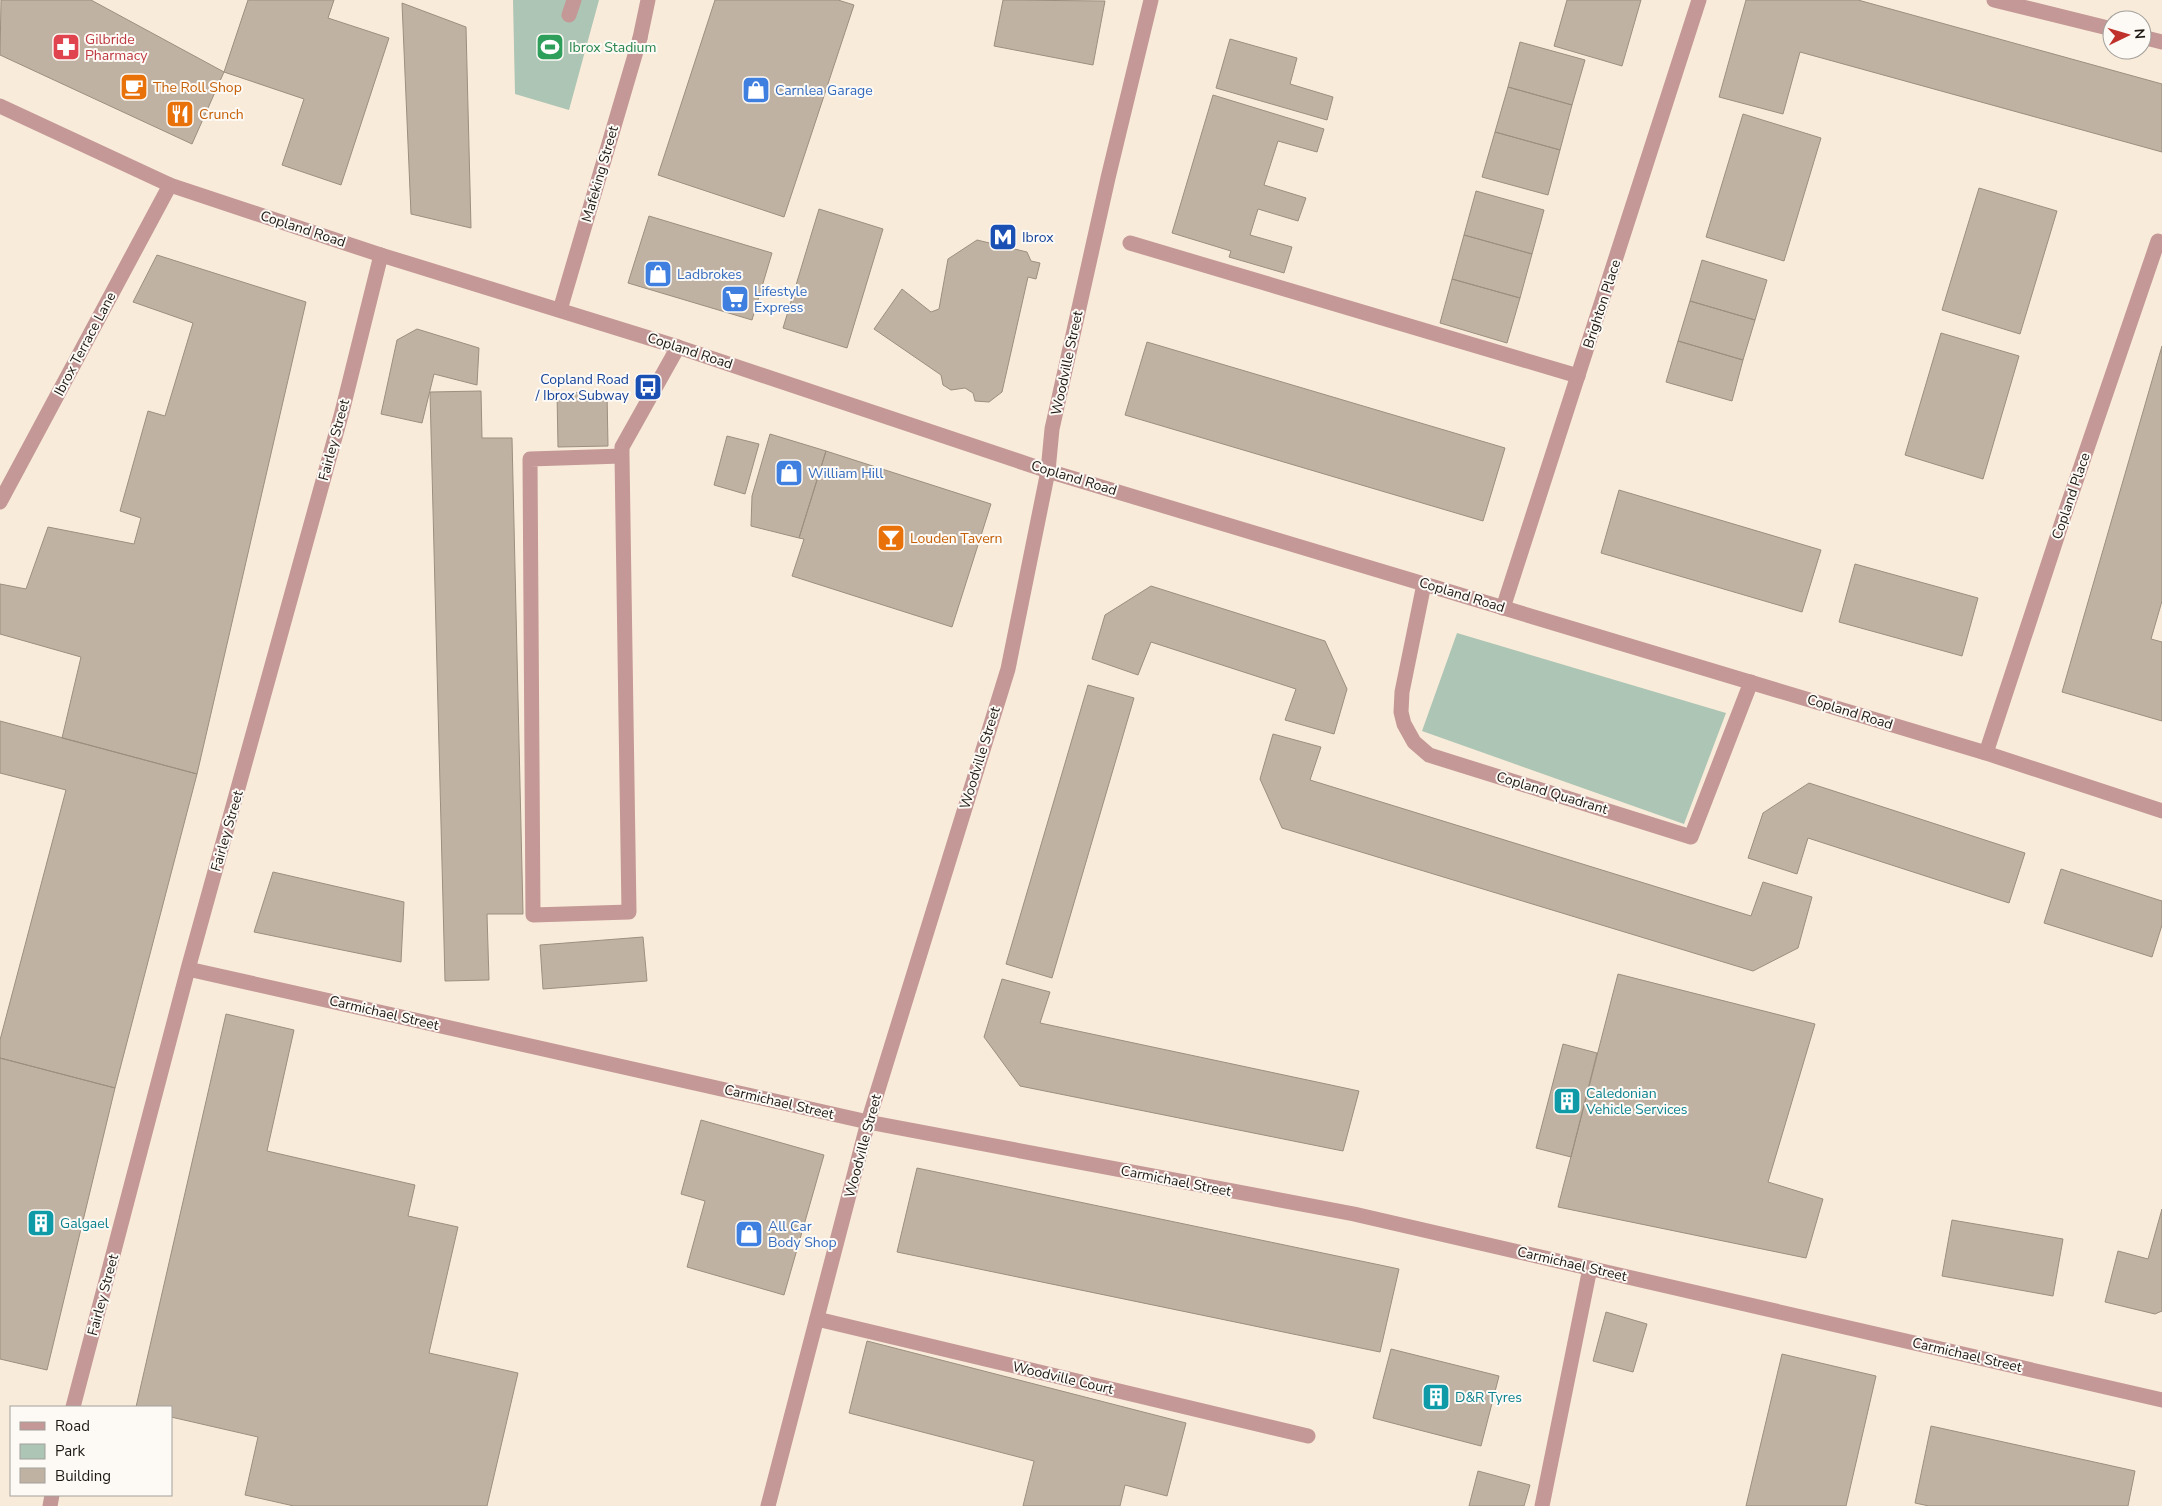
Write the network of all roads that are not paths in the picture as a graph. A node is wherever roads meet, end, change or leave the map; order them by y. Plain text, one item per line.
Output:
1 (574, 0) edge
2 (648, 0) edge
3 (1151, 0) edge
4 (1699, 0) edge
5 (1994, 0) edge
6 (569, 15) dead end
7 (2102, 27) edge
8 (0, 106) edge
9 (170, 185) junction
10 (2158, 241) dead end
11 (1130, 243) dead end
12 (381, 255) junction
13 (560, 310) junction
14 (678, 347) junction
15 (1578, 376) junction
16 (622, 456) junction
17 (1048, 471) junction
18 (0, 502) edge
19 (1424, 584) junction
20 (1503, 608) junction
21 (1752, 682) junction
22 (1986, 753) junction
23 (2162, 811) edge
24 (188, 969) junction
25 (868, 1122) junction
26 (1590, 1268) junction
27 (817, 1319) junction
28 (2162, 1400) edge
29 (73, 1406) edge
30 (1308, 1436) dead end
31 (768, 1506) edge
32 (1542, 1506) edge

1 - 6 street
2 - 13 street, Mafeking Street
3 - 17 street, Woodville Street
4 - 15 street, Brighton Place
5 - 7 street
8 - 9 street, Copland Road
9 - 12 street, Copland Road
9 - 18 street, Ibrox Terrace Lane
10 - 22 street, Copland Place
11 - 15 street
12 - 13 street, Copland Road
12 - 24 street, Fairley Street
13 - 14 street, Copland Road
14 - 16 street
14 - 17 street, Copland Road
15 - 20 street, Brighton Place
16 - 16 street
17 - 19 street, Copland Road
17 - 25 street, Woodville Street
19 - 20 street, Copland Road
19 - 21 street, Copland Quadrant
20 - 21 street, Copland Road
21 - 22 street, Copland Road
22 - 23 street, Copland Road
24 - 25 street, Carmichael Street
24 - 29 street, Fairley Street
25 - 26 street, Carmichael Street
25 - 27 street, Woodville Street
26 - 28 street, Carmichael Street
26 - 32 street
27 - 30 street, Woodville Court
27 - 31 street, Woodville Street

